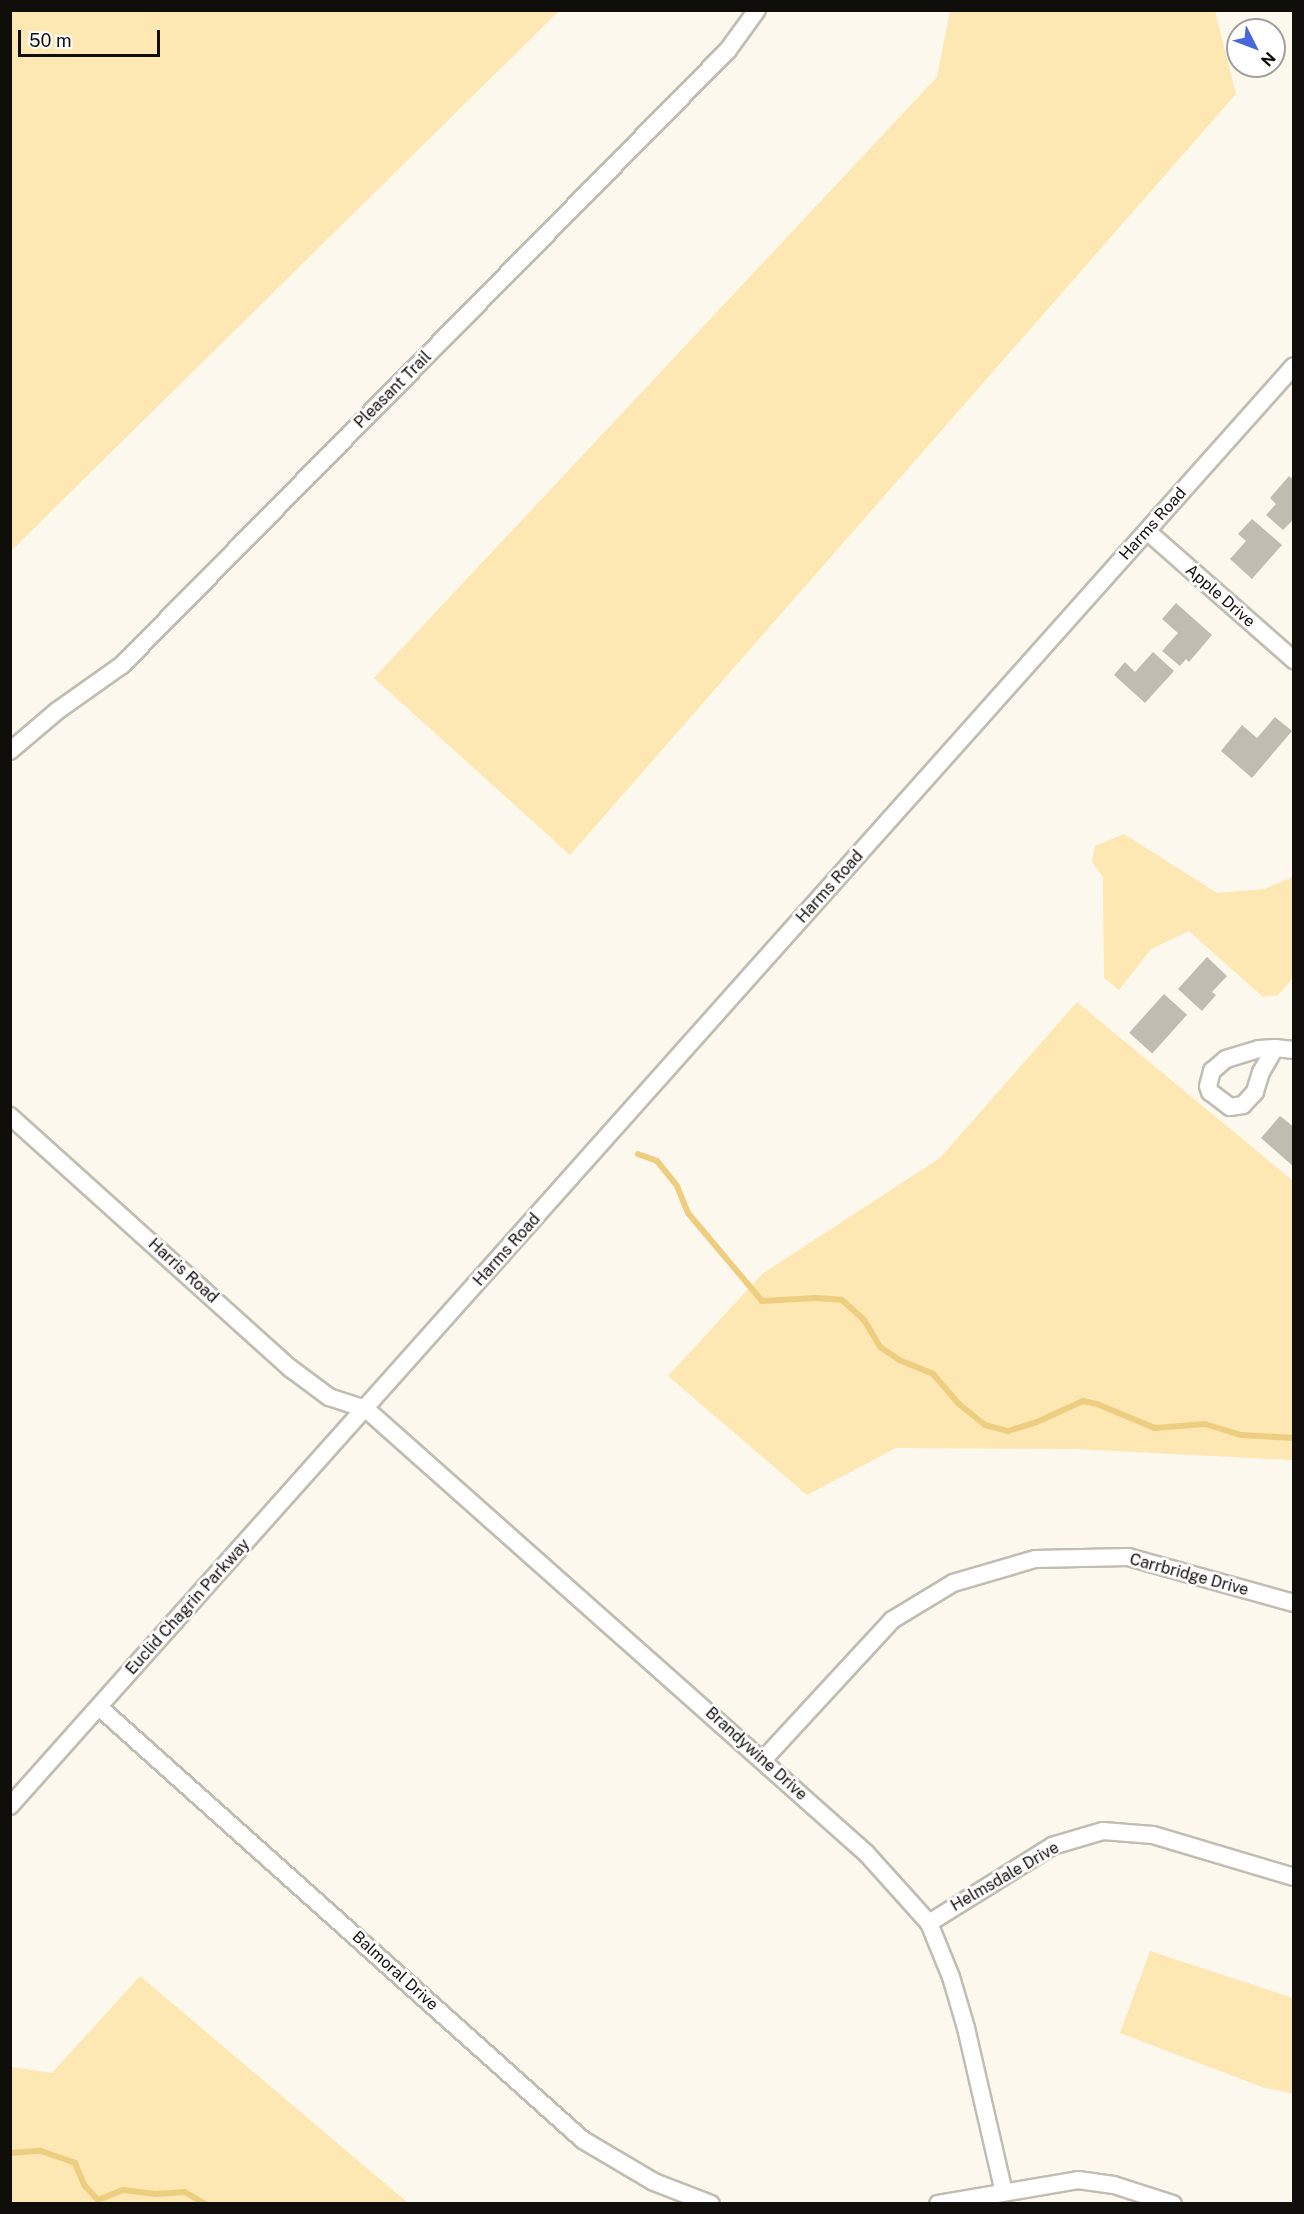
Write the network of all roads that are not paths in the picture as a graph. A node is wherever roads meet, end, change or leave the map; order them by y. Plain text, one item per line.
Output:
1 (757, 10) edge
2 (1293, 366) edge
3 (1147, 531) junction
4 (1293, 660) edge
5 (10, 751) edge
6 (1275, 1048) dead end
7 (1293, 1050) edge
8 (10, 1116) edge
9 (366, 1409) junction
10 (1293, 1603) edge
11 (99, 1707) junction
12 (763, 1760) junction
13 (10, 1806) edge
14 (1293, 1877) edge
15 (928, 1923) junction
16 (1004, 2192) junction
17 (711, 2204) edge
18 (938, 2204) edge
19 (1173, 2204) edge

1 - 5 street, Pleasant Trail
2 - 3 street, Harms Road
3 - 4 street, Apple Drive
3 - 9 street, Harms Road
6 - 7 street
8 - 9 street, Harris Road
9 - 11 street, Euclid Chagrin Parkway
9 - 12 street, Brandywine Drive
10 - 12 street, Carrbridge Drive
11 - 13 street, Euclid Chagrin Parkway
11 - 17 street, Balmoral Drive
12 - 15 street, Brandywine Drive
14 - 15 street, Helmsdale Drive
15 - 16 street, Brandywine Drive
16 - 18 street
16 - 19 street

